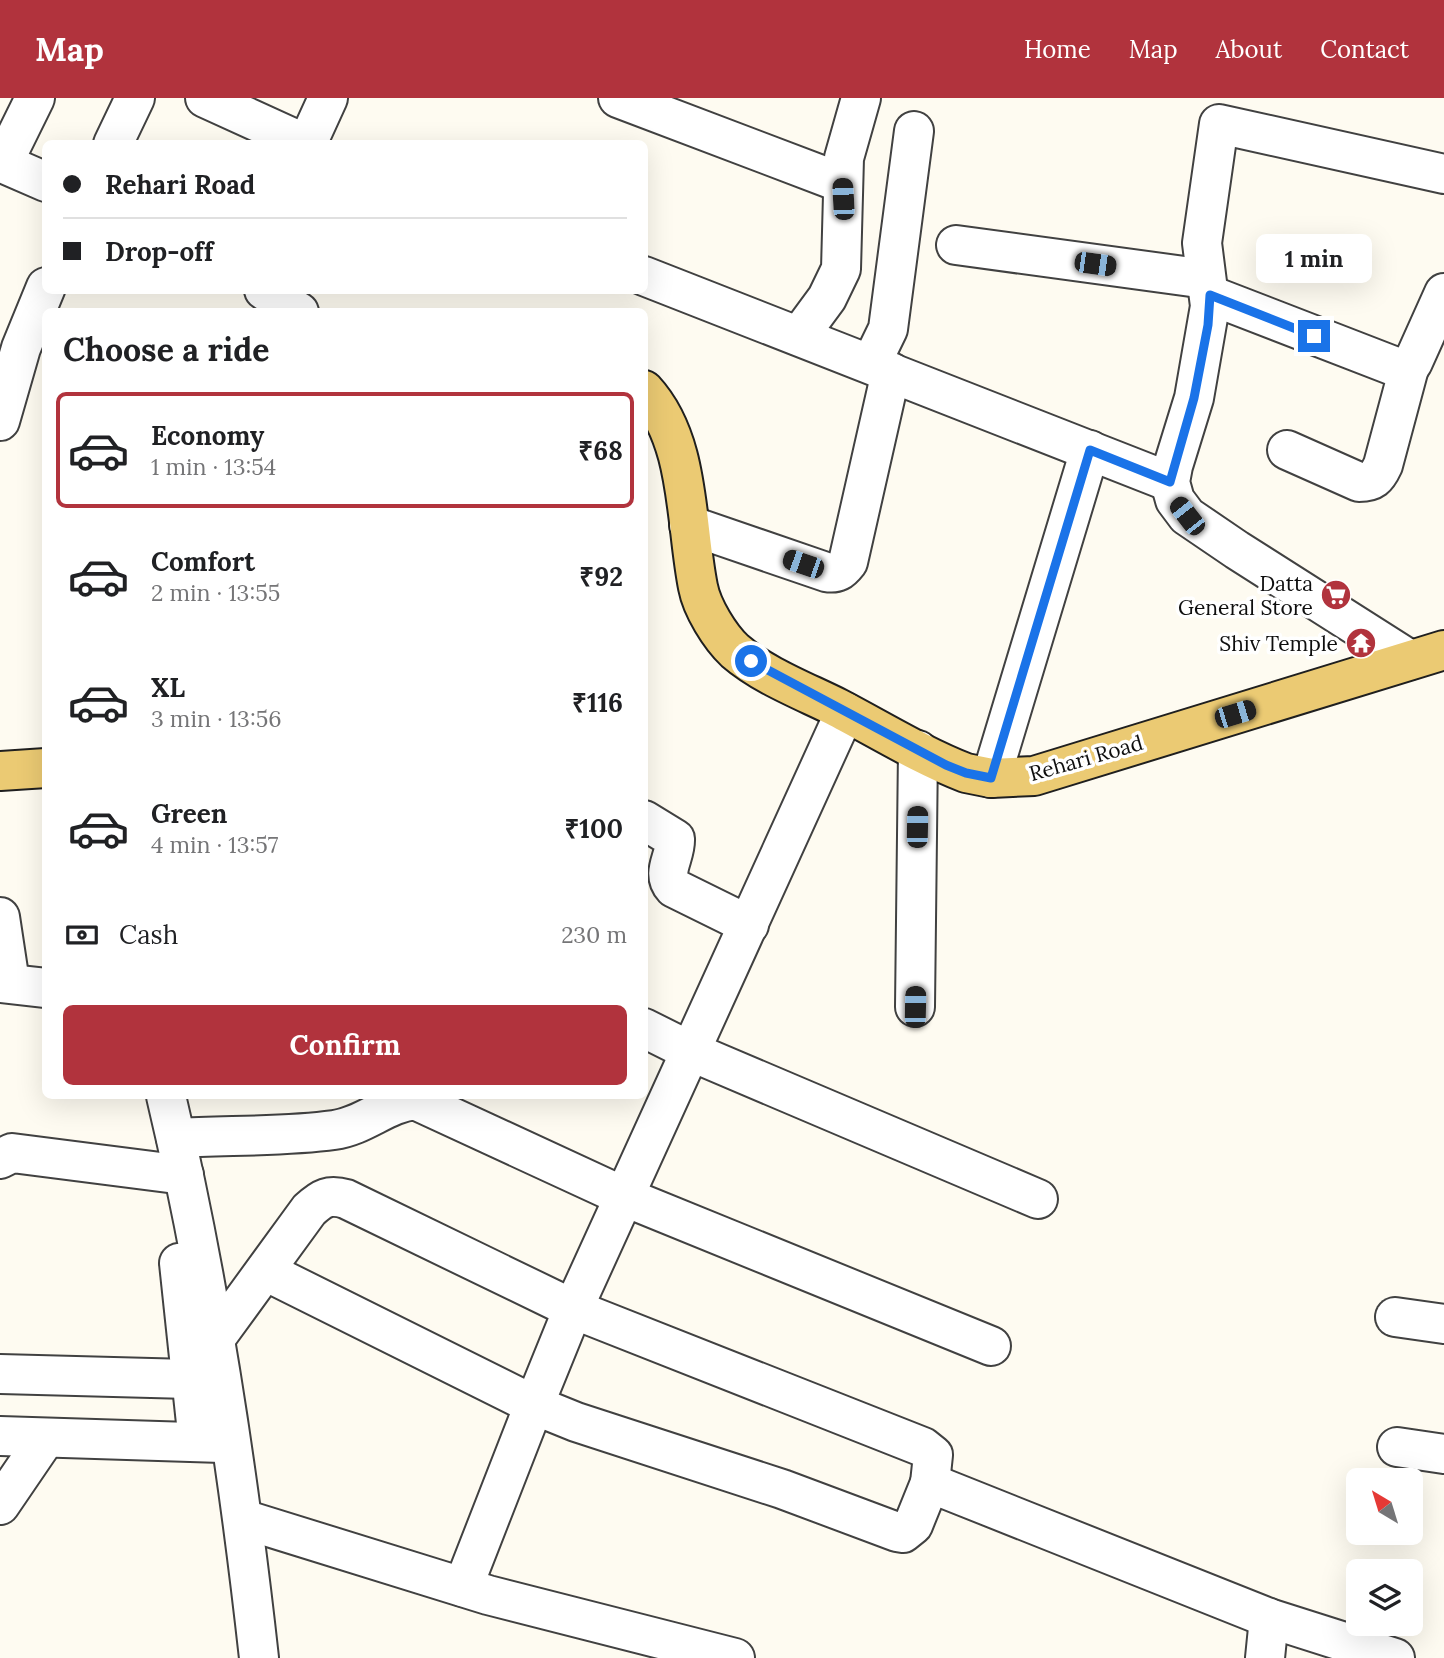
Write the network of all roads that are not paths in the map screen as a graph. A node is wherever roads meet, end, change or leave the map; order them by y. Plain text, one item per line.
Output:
1 (35, 98) edge
2 (135, 98) edge
3 (205, 98) edge
4 (328, 98) edge
5 (618, 98) edge
6 (862, 98) edge
7 (1217, 111) edge
8 (914, 131) dead end
9 (115, 140) edge
10 (297, 140) edge
11 (308, 140) edge
12 (1, 162) edge
13 (1444, 174) edge
14 (42, 180) edge
15 (842, 183) junction
16 (956, 245) dead end
17 (648, 278) edge
18 (1208, 287) junction
19 (1444, 293) edge
20 (270, 294) edge
21 (42, 305) edge
22 (293, 308) edge
23 (799, 336) junction
24 (881, 368) junction
25 (1409, 368) junction
26 (648, 394) edge
27 (0, 421) edge
28 (1090, 450) junction
29 (1287, 450) dead end
30 (1170, 482) junction
31 (689, 525) junction
32 (1427, 655) edge
33 (845, 712) junction
34 (918, 750) junction
35 (42, 768) edge
36 (0, 771) edge
37 (991, 778) junction
38 (648, 822) edge
39 (0, 917) edge
40 (749, 925) junction
41 (18, 985) edge
42 (915, 1007) dead end
43 (648, 1030) edge
44 (692, 1052) junction
45 (167, 1099) edge
46 (176, 1138) junction
47 (0, 1159) edge
48 (187, 1188) junction
49 (625, 1197) junction
50 (1038, 1199) dead end
51 (265, 1270) junction
52 (573, 1308) junction
53 (1395, 1318) dead end
54 (1444, 1324) edge
55 (215, 1339) junction
56 (992, 1346) dead end
57 (0, 1374) edge
58 (189, 1379) junction
59 (534, 1405) junction
60 (0, 1436) edge
61 (46, 1439) junction
62 (214, 1443) junction
63 (1397, 1447) dead end
64 (1444, 1454) edge
65 (930, 1483) junction
66 (0, 1505) edge
67 (243, 1519) junction
68 (463, 1587) junction
69 (1269, 1618) junction
70 (259, 1658) edge
71 (735, 1658) edge
72 (1265, 1658) edge
73 (1395, 1658) edge

1 - 12 street
2 - 9 street
3 - 10 street
4 - 11 street
5 - 15 street
6 - 15 street
7 - 13 street
7 - 18 street
8 - 24 street
12 - 14 street
15 - 23 street
16 - 18 street
17 - 23 street
18 - 25 street
18 - 30 street
19 - 25 street
20 - 22 street
21 - 27 street
23 - 24 street
24 - 28 street
24 - 31 street
25 - 29 street
26 - 31 main road, Rehari Road
28 - 30 street
28 - 37 street
30 - 32 street
31 - 33 main road, Rehari Road
32 - 37 main road, Rehari Road
33 - 34 main road, Rehari Road
33 - 40 street
34 - 37 main road, Rehari Road
34 - 42 street
35 - 36 main road
38 - 40 street
39 - 41 street
40 - 44 street
43 - 44 street
44 - 49 street
44 - 50 street
45 - 46 street
46 - 48 street
46 - 49 street
47 - 48 street
48 - 55 street
48 - 58 street
49 - 52 street
49 - 56 street
51 - 52 street
51 - 55 street
51 - 59 street
52 - 59 street
52 - 65 street
53 - 54 street
55 - 62 street
57 - 58 street
58 - 62 street
59 - 65 street
59 - 68 street
60 - 61 street
61 - 62 street
61 - 66 street
62 - 67 street
63 - 64 street
65 - 69 street
67 - 68 street
67 - 70 street
68 - 71 street
69 - 72 street
69 - 73 street

